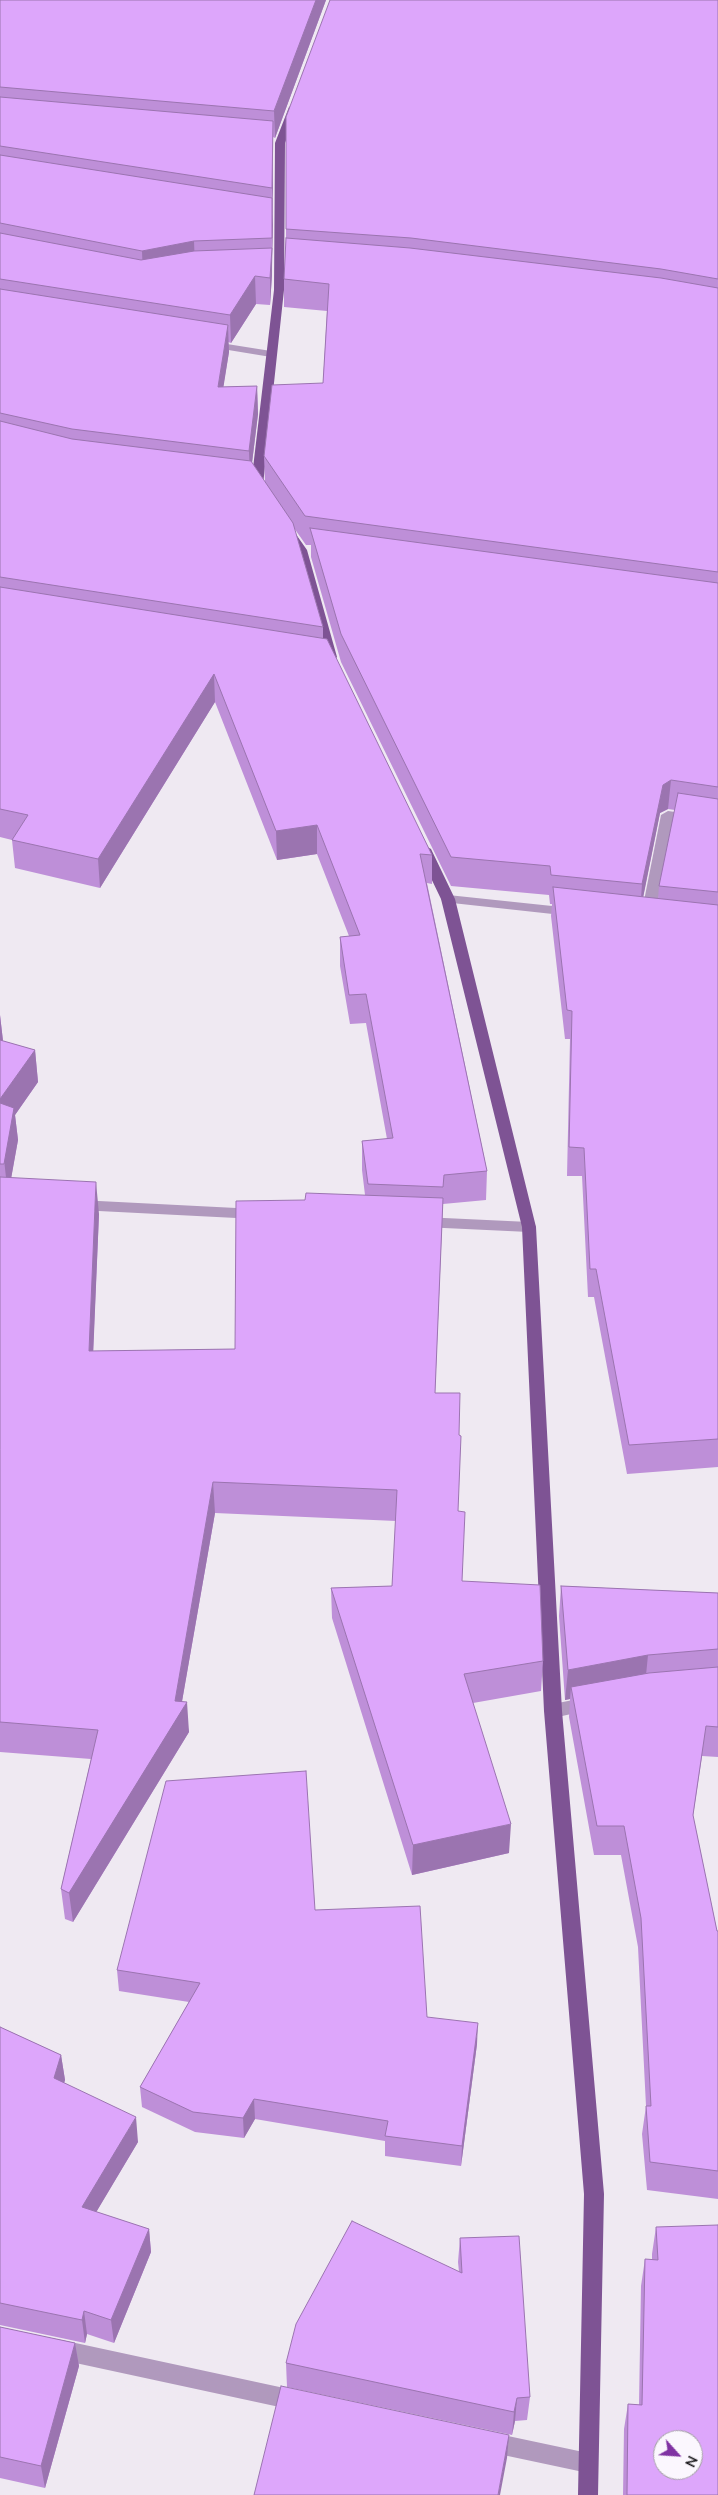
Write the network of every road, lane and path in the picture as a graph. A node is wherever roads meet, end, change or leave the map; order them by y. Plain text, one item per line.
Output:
1 (300, 89) edge
2 (193, 342) edge
3 (271, 354) junction
4 (268, 501) edge
5 (279, 517) edge
6 (331, 665) edge
7 (718, 822) edge
8 (418, 838) edge
9 (448, 899) junction
10 (588, 914) edge
11 (665, 922) edge
12 (60, 1204) edge
13 (273, 1214) edge
14 (411, 1221) edge
15 (529, 1227) junction
16 (608, 1701) edge
17 (552, 1711) junction
18 (39, 2346) edge
19 (318, 2405) edge
20 (472, 2438) edge
21 (588, 2462) junction
22 (588, 2495) edge

1 - 3 main road
2 - 3 street
3 - 4 main road
5 - 6 main road
7 - 11 street
8 - 9 main road
9 - 10 street
9 - 15 main road
12 - 13 street
14 - 15 street
15 - 17 main road
16 - 17 street
17 - 21 main road
18 - 19 street
20 - 21 street
21 - 22 main road

